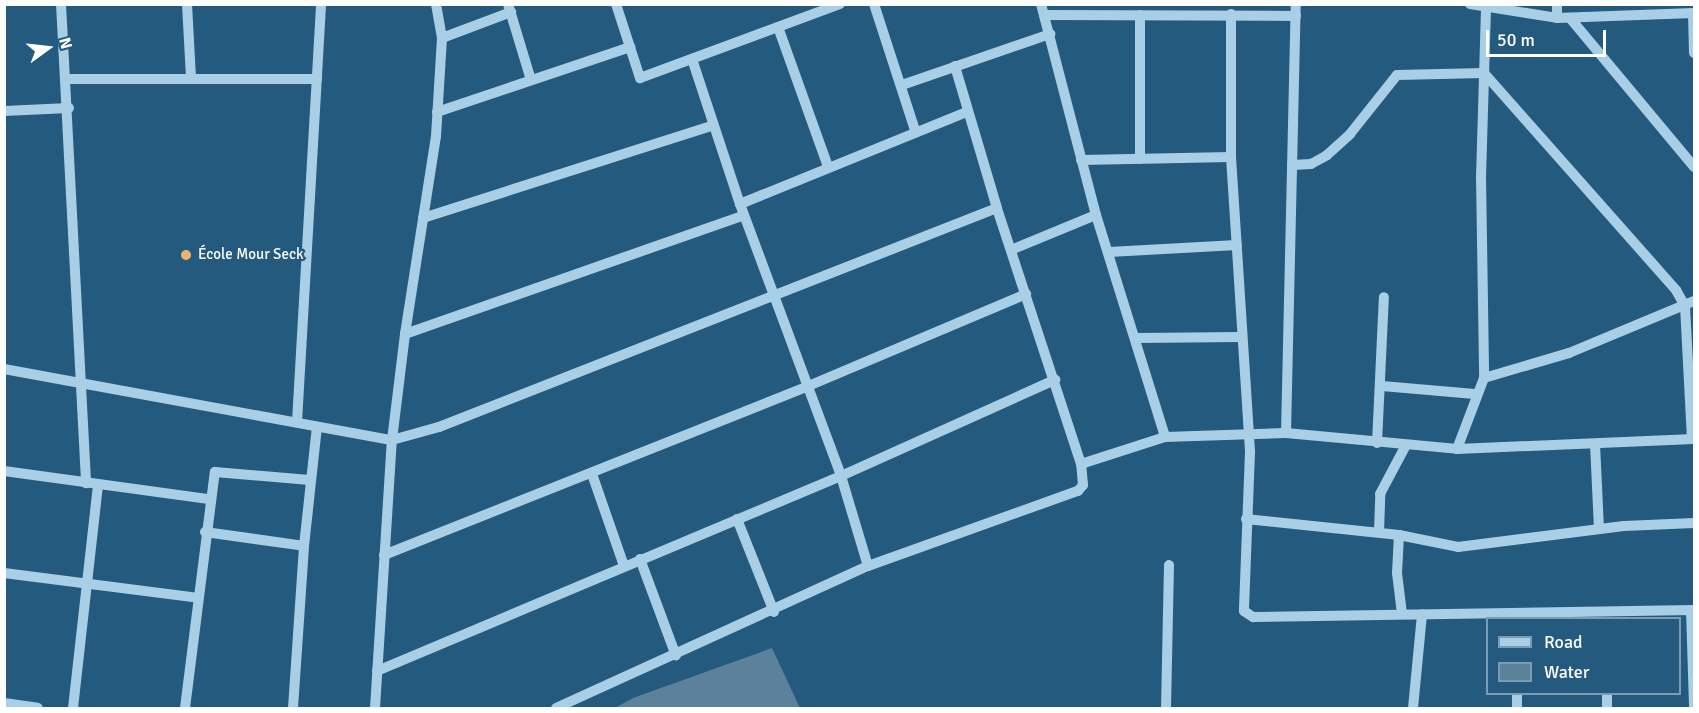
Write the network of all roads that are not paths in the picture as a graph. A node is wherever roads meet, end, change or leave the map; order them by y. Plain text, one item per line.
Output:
1 (61, 4) edge
2 (188, 4) edge
3 (321, 4) edge
4 (436, 4) edge
5 (616, 4) edge
6 (840, 4) edge
7 (874, 4) edge
8 (1470, 4) edge
9 (1557, 4) edge
10 (509, 8) edge
11 (1486, 9) junction
12 (1650, 9) edge
13 (1043, 10) edge
14 (1296, 10) edge
15 (1694, 13) edge
16 (1231, 14) junction
17 (1140, 15) junction
18 (1557, 18) junction
19 (1570, 18) junction
20 (778, 27) junction
21 (1050, 34) junction
22 (442, 38) junction
23 (630, 47) junction
24 (1695, 53) edge
25 (692, 59) junction
26 (955, 66) junction
27 (1484, 74) junction
28 (191, 79) junction
29 (317, 79) junction
30 (68, 80) junction
31 (531, 80) junction
32 (902, 84) junction
33 (69, 108) junction
34 (4, 111) edge
35 (438, 112) junction
36 (967, 112) junction
37 (714, 125) junction
38 (915, 130) junction
39 (1231, 157) junction
40 (1140, 159) junction
41 (1081, 160) junction
42 (1292, 165) junction
43 (828, 167) junction
44 (1695, 167) edge
45 (997, 208) junction
46 (742, 210) junction
47 (1096, 215) junction
48 (423, 218) junction
49 (1238, 245) junction
50 (1011, 250) junction
51 (1109, 252) junction
52 (1026, 294) junction
53 (774, 297) junction
54 (1384, 297) dead end
55 (1690, 304) edge
56 (405, 334) junction
57 (1242, 337) junction
58 (1136, 338) junction
59 (4, 369) edge
60 (1484, 378) junction
61 (1055, 380) junction
62 (83, 382) junction
63 (1382, 386) junction
64 (806, 387) junction
65 (1475, 394) junction
66 (297, 422) junction
67 (317, 427) junction
68 (1286, 433) junction
69 (1249, 434) junction
70 (1166, 437) junction
71 (1693, 439) edge
72 (392, 440) junction
73 (1377, 443) junction
74 (1595, 444) junction
75 (1406, 447) junction
76 (1457, 449) junction
77 (1081, 464) junction
78 (4, 471) edge
79 (592, 474) junction
80 (841, 476) junction
81 (310, 480) junction
82 (86, 483) junction
83 (98, 485) junction
84 (208, 499) junction
85 (737, 519) junction
86 (1246, 519) junction
87 (1695, 523) edge
88 (1599, 528) junction
89 (205, 532) junction
90 (1379, 532) junction
91 (1399, 535) junction
92 (303, 546) junction
93 (384, 555) junction
94 (640, 559) junction
95 (1169, 565) dead end
96 (624, 566) junction
97 (868, 566) junction
98 (4, 573) edge
99 (86, 584) junction
100 (198, 598) junction
101 (1693, 610) edge
102 (774, 612) junction
103 (1402, 614) junction
104 (1422, 614) junction
105 (1515, 616) edge
106 (1604, 616) edge
107 (676, 656) junction
108 (376, 671) junction
109 (4, 703) edge
110 (1694, 706) edge
111 (38, 708) edge
112 (73, 708) edge
113 (185, 708) edge
114 (293, 708) edge
115 (375, 708) edge
116 (556, 708) edge
117 (1166, 708) edge
118 (1413, 708) edge

1 - 30 street
2 - 28 street
3 - 29 street
4 - 22 street
5 - 23 street
6 - 20 street
7 - 32 street
8 - 11 street
9 - 18 street
10 - 22 street
10 - 31 street
11 - 18 street
11 - 27 street
12 - 15 street
12 - 19 street
13 - 17 street
13 - 21 street
14 - 16 street
14 - 42 street
15 - 24 street
16 - 17 street
16 - 39 street
17 - 40 street
18 - 19 street
19 - 44 street
20 - 25 street
20 - 43 street
21 - 26 street
21 - 41 street
22 - 35 street
23 - 25 street
23 - 31 street
25 - 37 street
26 - 32 street
26 - 36 street
27 - 42 street
27 - 55 street
27 - 60 street
28 - 29 street
28 - 30 street
29 - 66 street
30 - 33 street
31 - 35 street
32 - 38 street
33 - 34 street
33 - 62 street
35 - 48 street
36 - 38 street
36 - 45 street
37 - 46 street
37 - 48 street
38 - 43 street
39 - 40 street
39 - 49 street
40 - 41 street
41 - 47 street
42 - 68 street
43 - 46 street
45 - 50 street
45 - 53 street
46 - 53 street
46 - 56 street
47 - 50 street
47 - 51 street
48 - 56 street
49 - 51 street
49 - 57 street
50 - 52 street
51 - 58 street
52 - 61 street
52 - 64 street
53 - 64 street
53 - 72 street
54 - 63 street
55 - 60 street
55 - 71 street
56 - 72 street
57 - 58 street
57 - 69 street
58 - 70 street
59 - 62 street
60 - 65 street
61 - 77 street
61 - 80 street
62 - 66 street
62 - 82 street
63 - 65 street
63 - 73 street
64 - 79 street
64 - 80 street
65 - 76 street
66 - 67 street
67 - 72 street
67 - 81 street
68 - 69 street
68 - 73 street
69 - 70 street
69 - 86 street
70 - 77 street
71 - 74 street
72 - 93 street
73 - 75 street
74 - 76 street
74 - 88 street
75 - 76 street
75 - 90 street
77 - 97 street
78 - 82 street
79 - 93 street
79 - 96 street
80 - 85 street
80 - 97 street
81 - 84 street
81 - 92 street
82 - 83 street
83 - 84 street
83 - 99 street
84 - 89 street
85 - 94 street
85 - 102 street
86 - 90 street
86 - 103 street
87 - 88 street
88 - 91 street
89 - 92 street
89 - 100 street
90 - 91 street
91 - 103 street
92 - 114 street
93 - 108 street
94 - 96 street
94 - 107 street
95 - 117 street
96 - 108 street
97 - 102 street
98 - 99 street
99 - 100 street
99 - 112 street
100 - 113 street
101 - 106 street
101 - 110 street
102 - 107 street
103 - 104 street
104 - 105 street
104 - 118 street
105 - 106 street
107 - 116 street
108 - 115 street
109 - 111 street

